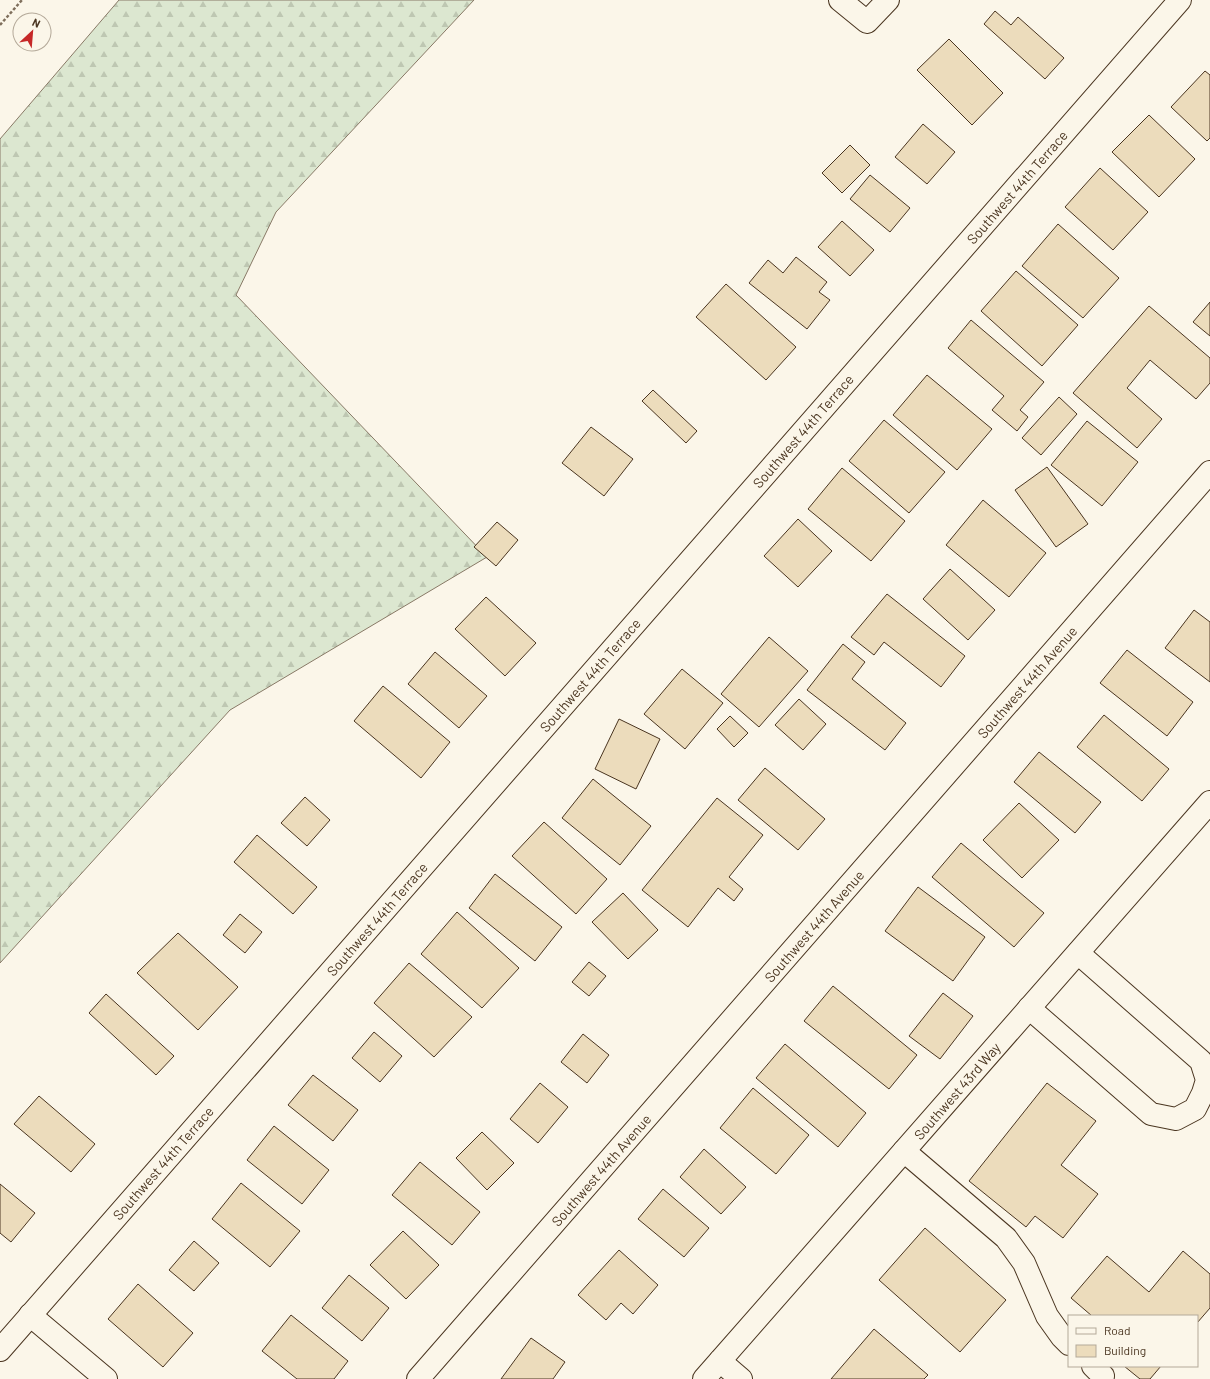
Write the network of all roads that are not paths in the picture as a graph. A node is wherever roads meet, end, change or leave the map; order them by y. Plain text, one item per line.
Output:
1 (840, 0) edge
2 (888, 0) edge
3 (1180, 0) edge
4 (1210, 472) edge
5 (1210, 802) edge
6 (1078, 953) junction
7 (1029, 1008) junction
8 (904, 1151) junction
9 (30, 1315) junction
10 (1068, 1343) edge
11 (0, 1350) edge
12 (720, 1361) junction
13 (106, 1379) edge
14 (418, 1379) edge
15 (704, 1379) edge
16 (741, 1379) edge

1 - 2 street
3 - 9 street, Southwest 44th Terrace
4 - 14 street, Southwest 44th Avenue
5 - 6 street, Southwest 43rd Way
6 - 7 street, Southwest 43rd Way
6 - 7 street
7 - 8 street, Southwest 43rd Way
8 - 10 street
8 - 12 street, Southwest 43rd Way
9 - 11 street, Southwest 44th Terrace
9 - 13 street
12 - 15 street, Southwest 43rd Way
12 - 16 street

